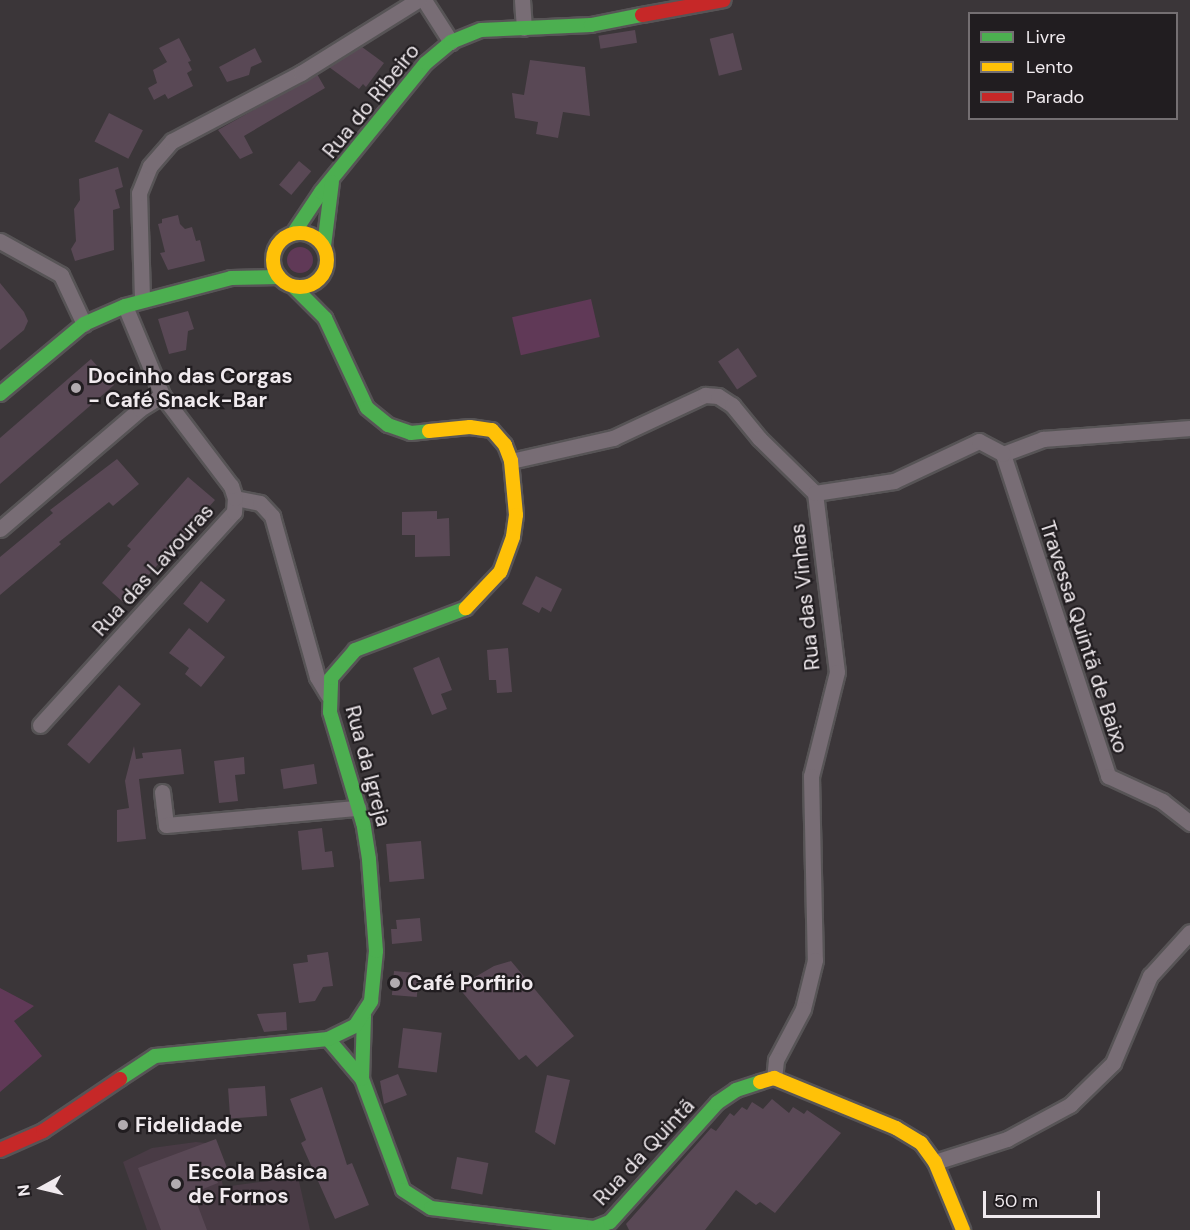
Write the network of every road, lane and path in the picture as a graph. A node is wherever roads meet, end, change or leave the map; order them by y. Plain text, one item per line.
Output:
1 (418, 0) edge
2 (424, 0) edge
3 (522, 0) edge
4 (724, 0) edge
5 (524, 28) junction
6 (451, 42) junction
7 (332, 182) junction
8 (293, 234) junction
9 (0, 241) edge
10 (324, 246) junction
11 (274, 252) junction
12 (325, 272) junction
13 (279, 277) junction
14 (231, 278) junction
15 (294, 287) junction
16 (142, 299) junction
17 (125, 306) junction
18 (324, 318) junction
19 (84, 324) junction
20 (0, 394) edge
21 (162, 395) junction
22 (1190, 428) edge
23 (1003, 454) junction
24 (511, 461) junction
25 (814, 493) junction
26 (236, 498) junction
27 (0, 529) edge
28 (328, 695) junction
29 (40, 725) dead end
30 (162, 792) dead end
31 (358, 808) junction
32 (1190, 823) edge
33 (1190, 932) edge
34 (364, 1016) junction
35 (328, 1039) junction
36 (774, 1078) junction
37 (362, 1079) junction
38 (0, 1150) edge
39 (935, 1161) junction
40 (963, 1230) edge

1 - 16 street
2 - 6 street
3 - 5 street
4 - 5 main road, Rua do Ribeiro
5 - 6 main road, Rua do Ribeiro
6 - 7 main road, Rua do Ribeiro
7 - 8 main road, Rua do Ribeiro
7 - 10 main road, Rua do Ribeiro
8 - 10 main road
8 - 11 main road
9 - 19 street
10 - 12 main road
11 - 13 main road
11 - 14 main road
12 - 15 main road
12 - 18 main road, Rua da Igreja
13 - 14 main road
13 - 15 main road
14 - 16 main road
15 - 18 main road, Rua da Igreja
16 - 17 main road
17 - 19 main road
17 - 21 street, Rua das Lavouras
18 - 24 main road, Rua da Igreja
19 - 20 main road
21 - 26 street, Rua das Lavouras
21 - 27 street
22 - 23 street
23 - 25 street
23 - 32 street, Travessa Quintã de Baixo
24 - 25 street, Rua das Vinhas
24 - 28 main road, Rua da Igreja
25 - 36 street, Rua das Vinhas
26 - 28 street
26 - 29 street, Rua das Lavouras
28 - 31 main road, Rua da Igreja
30 - 31 street
31 - 34 main road, Rua da Igreja
33 - 39 street
34 - 35 main road
34 - 37 main road, Rua da Quintã
35 - 37 main road, Rua da Quintã
35 - 38 main road
36 - 37 main road, Rua da Quintã
36 - 39 main road
39 - 40 main road

